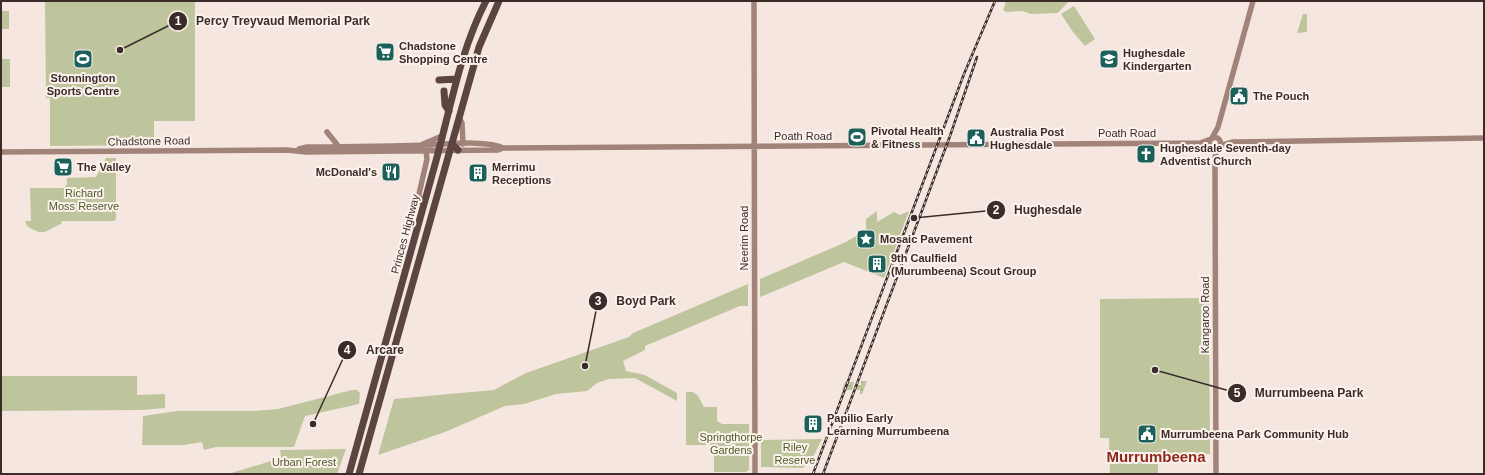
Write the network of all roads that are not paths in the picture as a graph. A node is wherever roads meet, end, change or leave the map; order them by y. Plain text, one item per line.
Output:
1 (486, 1) edge
2 (499, 1) edge
3 (754, 1) edge
4 (1253, 1) edge
5 (457, 78) junction
6 (439, 80) dead end
7 (444, 91) dead end
8 (449, 111) junction
9 (459, 116) junction
10 (1218, 126) junction
11 (327, 132) dead end
12 (442, 136) junction
13 (1484, 138) edge
14 (1211, 139) junction
15 (1219, 139) junction
16 (1232, 142) junction
17 (1200, 143) junction
18 (463, 144) junction
19 (420, 145) junction
20 (339, 147) junction
21 (451, 147) junction
22 (754, 147) junction
23 (1211, 147) junction
24 (1219, 147) junction
25 (440, 148) junction
26 (503, 148) junction
27 (297, 150) junction
28 (458, 150) joint
29 (426, 151) junction
30 (1, 152) edge
31 (1215, 157) junction
32 (424, 205) junction
33 (349, 474) edge
34 (359, 474) edge
35 (755, 474) edge
36 (1216, 474) edge

1 - 5 highway, Princes Highway
2 - 9 highway
3 - 22 street, Neerim Road
4 - 10 street
5 - 6 highway
5 - 8 highway, Princes Highway
7 - 8 highway
8 - 12 highway, Princes Highway
9 - 18 street
9 - 21 highway, Princes Highway
10 - 14 street
10 - 15 street
11 - 20 street
12 - 19 street
12 - 25 highway, Princes Highway
13 - 16 street
14 - 15 street
14 - 17 street, Poath Road
14 - 23 street
15 - 16 street
15 - 24 street
16 - 24 street
17 - 22 street, Poath Road
17 - 23 street, Poath Road
18 - 21 street, Poath Road
18 - 26 street, Poath Road
19 - 20 street, Chadstone Road
19 - 25 street, Chadstone Road
20 - 27 street, Chadstone Road
21 - 25 street, Chadstone Road
21 - 28 highway
21 - 34 highway, Princes Highway
22 - 26 street, Poath Road
22 - 35 street, Neerim Road
23 - 24 street
23 - 31 street, Kangaroo Road
24 - 31 street, Kangaroo Road
25 - 29 street, Chadstone Road
25 - 32 highway, Princes Highway
26 - 28 street, Poath Road
27 - 29 street, Chadstone Road
27 - 30 street, Chadstone Road
29 - 32 street
31 - 36 street, Kangaroo Road
32 - 33 highway, Princes Highway

